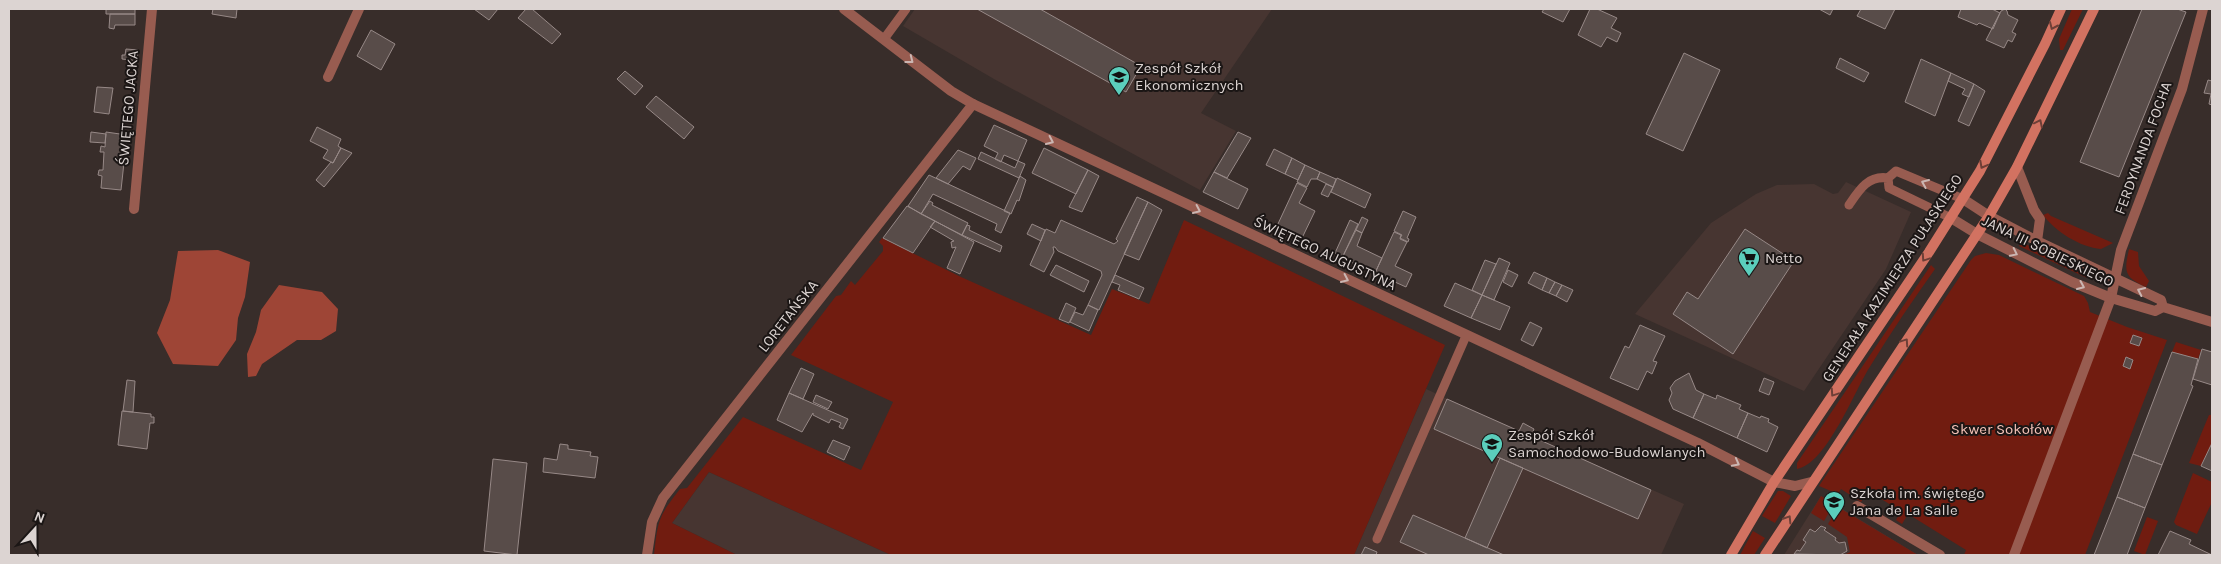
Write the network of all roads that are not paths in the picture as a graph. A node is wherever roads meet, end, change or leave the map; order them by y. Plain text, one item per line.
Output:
1 (152, 9) edge
2 (359, 9) edge
3 (844, 9) edge
4 (906, 9) edge
5 (2061, 9) edge
6 (2094, 9) edge
7 (2203, 9) edge
8 (884, 40) junction
9 (328, 77) dead end
10 (973, 104) junction
11 (2017, 167) junction
12 (1888, 178) junction
13 (1963, 199) junction
14 (1849, 205) dead end
15 (134, 209) dead end
16 (1989, 216) junction
17 (1951, 218) junction
18 (1977, 234) junction
19 (2037, 241) junction
20 (2114, 278) junction
21 (2111, 298) junction
22 (2163, 307) junction
23 (2212, 322) edge
24 (1466, 336) junction
25 (1774, 482) junction
26 (1811, 482) junction
27 (1857, 506) dead end
28 (1377, 539) dead end
29 (647, 555) edge
30 (1731, 555) edge
31 (1765, 555) edge
32 (1940, 555) edge
33 (2014, 555) edge

1 - 15 street, ŚWIĘTEGO JACKA
2 - 9 street
3 - 8 street, ŚWIĘTEGO AUGUSTYNA
4 - 8 lane
5 -> 13 main road, GENERAŁA KAZIMIERZA PUŁASKIEGO
11 -> 6 main road
7 - 20 street, FERDYNANDA FOCHA
8 -> 10 street, ŚWIĘTEGO AUGUSTYNA
10 -> 24 street, ŚWIĘTEGO AUGUSTYNA
10 - 29 street, LORETAŃSKA
11 - 16 main road
11 - 19 street
13 -> 12 lane
12 - 14 lane
12 - 17 lane
13 - 16 street, JANA III SOBIESKIEGO
13 - 17 main road, GENERAŁA KAZIMIERZA PUŁASKIEGO
16 - 18 main road
16 - 19 street, JANA III SOBIESKIEGO
17 - 18 street, JANA III SOBIESKIEGO
17 -> 25 main road, GENERAŁA KAZIMIERZA PUŁASKIEGO
18 -> 21 street, JANA III SOBIESKIEGO
26 -> 18 main road
19 - 20 street, JANA III SOBIESKIEGO
20 - 21 street, FERDYNANDA FOCHA
22 -> 20 street, JANA III SOBIESKIEGO
21 - 22 street, JANA III SOBIESKIEGO
21 - 33 street, FERDYNANDA FOCHA
22 - 23 street, JANA III SOBIESKIEGO
24 -> 25 street, ŚWIĘTEGO AUGUSTYNA
24 - 28 lane
25 - 26 street, ŚWIĘTEGO AUGUSTYNA
25 - 30 main road, GENERAŁA KAZIMIERZA PUŁASKIEGO
31 -> 26 main road
27 - 32 street

